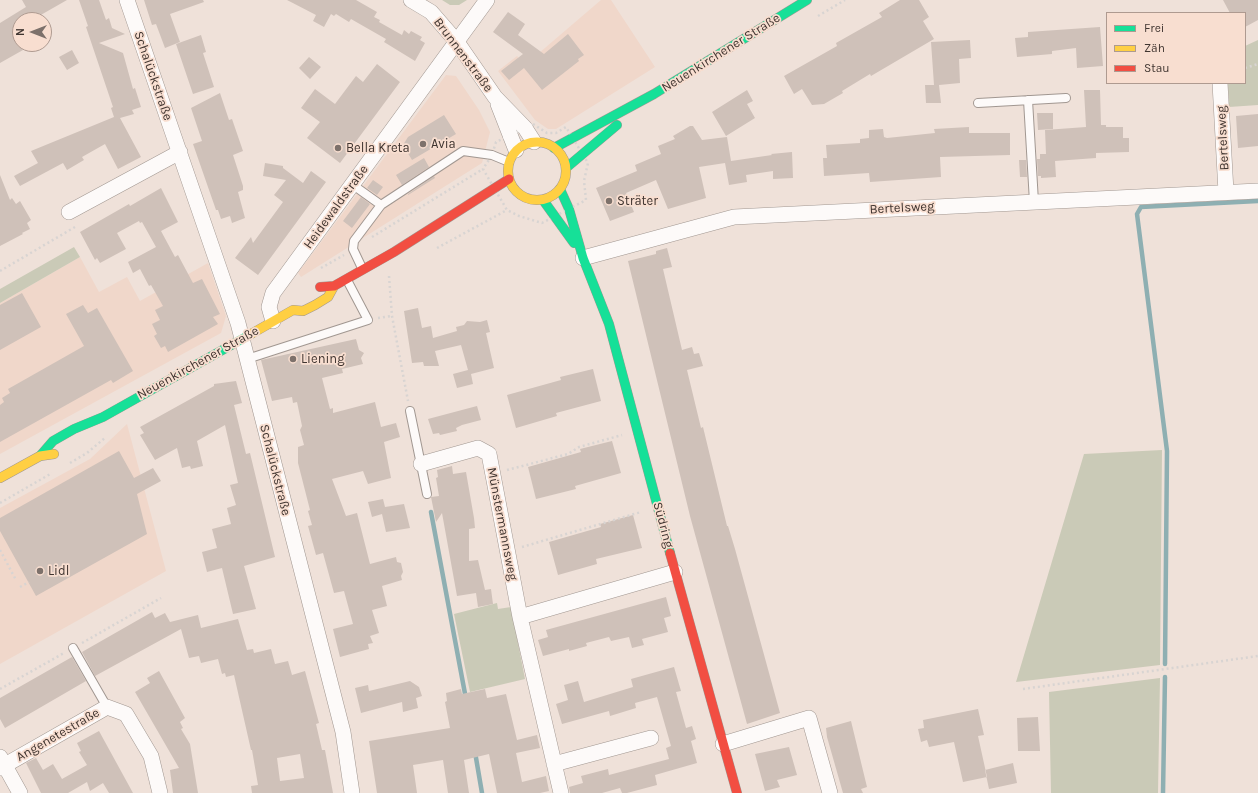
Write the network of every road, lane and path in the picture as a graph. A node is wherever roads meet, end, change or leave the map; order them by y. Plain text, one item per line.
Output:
1 (127, 0) edge
2 (411, 0) edge
3 (487, 0) edge
4 (807, 0) edge
5 (457, 42) junction
6 (1258, 64) edge
7 (1246, 68) edge
8 (1220, 84) edge
9 (654, 94) junction
10 (495, 97) junction
11 (1066, 98) dead end
12 (1028, 100) junction
13 (978, 103) dead end
14 (534, 142) junction
15 (554, 148) junction
16 (180, 152) junction
17 (513, 156) junction
18 (586, 160) dead end
19 (566, 168) junction
20 (483, 169) dead end
21 (508, 179) junction
22 (353, 185) junction
23 (560, 189) junction
24 (1258, 191) edge
25 (516, 192) junction
26 (1226, 192) junction
27 (543, 200) junction
28 (505, 201) joint
29 (1034, 202) junction
30 (381, 206) junction
31 (574, 206) dead end
32 (69, 212) dead end
33 (469, 216) dead end
34 (546, 221) dead end
35 (353, 249) junction
36 (394, 252) junction
37 (584, 258) junction
38 (322, 267) dead end
39 (363, 269) junction
40 (389, 276) dead end
41 (346, 278) junction
42 (334, 286) junction
43 (314, 290) dead end
44 (298, 300) dead end
45 (293, 310) junction
46 (274, 321) junction
47 (242, 339) junction
48 (247, 359) junction
49 (410, 411) joint
50 (103, 417) junction
51 (627, 434) dead end
52 (81, 438) dead end
53 (63, 449) dead end
54 (40, 456) junction
55 (421, 464) junction
56 (493, 474) junction
57 (0, 478) edge
58 (427, 494) dead end
59 (642, 512) dead end
60 (0, 550) edge
61 (508, 551) junction
62 (675, 572) junction
63 (16, 580) dead end
64 (29, 582) dead end
65 (20, 587) dead end
66 (520, 616) junction
67 (73, 648) dead end
68 (1258, 656) edge
69 (1023, 689) dead end
70 (107, 707) junction
71 (651, 738) dead end
72 (723, 744) junction
73 (2, 764) edge
74 (554, 764) junction
75 (20, 793) edge
76 (160, 793) edge
77 (352, 793) edge
78 (561, 793) edge
79 (737, 793) edge
80 (830, 793) edge

1 - 16 street, Schalückstraße
2 - 5 street, Brunnenstraße
3 - 5 street, Heidewaldstraße
4 - 9 main road, Neuenkirchener Straße
5 - 10 street, Brunnenstraße
5 - 22 street, Heidewaldstraße
6 - 7 path
8 - 26 street, Bertelsweg
9 - 15 main road, Neuenkirchener Straße
9 - 19 main road, Neuenkirchener Straße
10 - 14 street, Brunnenstraße
10 - 17 street, Brunnenstraße
11 - 12 lane
12 - 13 lane
12 - 29 lane
14 - 15 main road
14 - 17 main road
15 - 19 main road
16 - 32 street
16 - 47 street, Schalückstraße
17 - 21 main road
17 - 30 lane
18 - 31 path
19 - 23 main road
20 - 35 path
21 - 25 main road
21 - 36 main road, Neuenkirchener Straße
22 - 30 lane
22 - 46 street, Heidewaldstraße
23 - 27 main road
23 - 37 main road, Südring
24 - 26 street, Bertelsweg
25 - 27 main road
25 - 28 main road
26 - 29 street, Bertelsweg
27 - 37 main road, Südring
28 - 34 path
29 - 37 street, Bertelsweg
30 - 35 lane
33 - 36 main road, Neuenkirchener Straße
35 - 38 path
35 - 39 lane
36 - 39 main road, Neuenkirchener Straße
37 - 62 main road, Südring
39 - 41 main road, Neuenkirchener Straße
40 - 49 path
41 - 42 main road, Neuenkirchener Straße
41 - 48 lane
42 - 43 main road, Neuenkirchener Straße
42 - 45 main road, Neuenkirchener Straße
44 - 45 main road
45 - 46 main road, Neuenkirchener Straße
46 - 47 main road, Neuenkirchener Straße
47 - 48 street, Schalückstraße
47 - 50 main road, Neuenkirchener Straße
48 - 77 street, Schalückstraße
49 - 55 lane
50 - 52 main road, Neuenkirchener Straße
50 - 54 main road, Neuenkirchener Straße
51 - 56 path
53 - 54 main road, Neuenkirchener Straße
54 - 57 main road, Neuenkirchener Straße
55 - 56 street, Münstermannsweg
55 - 58 lane
56 - 61 street, Münstermannsweg
59 - 61 path
60 - 63 path
61 - 66 street, Münstermannsweg
62 - 66 street
62 - 72 main road, Südring
64 - 65 path
66 - 74 street, Münstermannsweg
67 - 70 lane
68 - 69 path
70 - 73 street, Angenetestraße
70 - 76 street, Angenetestraße
71 - 74 street
72 - 79 main road, Südring
72 - 80 street
73 - 75 street
74 - 78 street, Münstermannsweg

